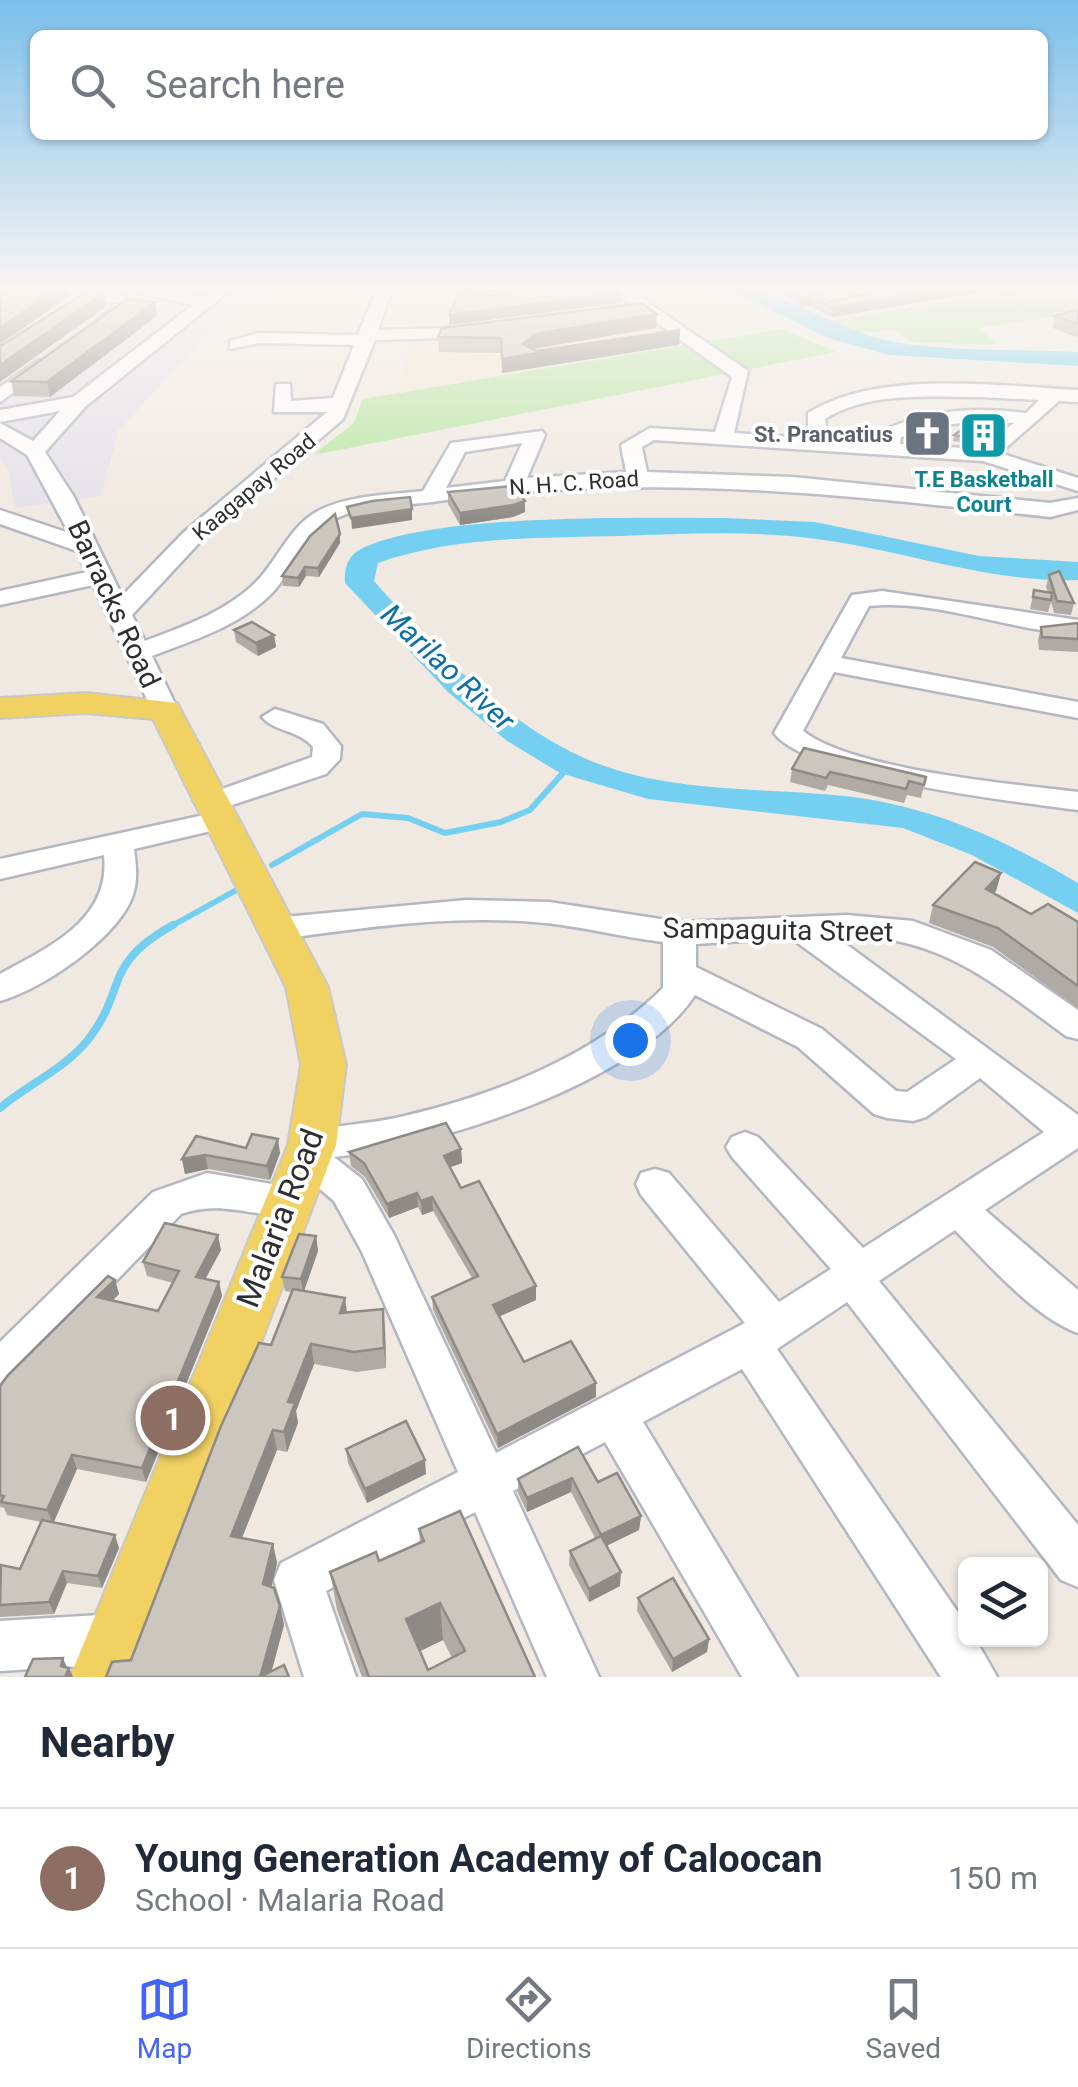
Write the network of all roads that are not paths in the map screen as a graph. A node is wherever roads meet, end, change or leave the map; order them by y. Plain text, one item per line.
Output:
1 (42, 366) edge
2 (124, 366) edge
3 (356, 366) edge
4 (729, 366) edge
5 (282, 388) dead end
6 (1054, 394) junction
7 (0, 396) edge
8 (1078, 396) edge
9 (78, 402) junction
10 (341, 404) junction
11 (0, 416) edge
12 (1031, 420) junction
13 (0, 429) edge
14 (723, 438) junction
15 (819, 446) junction
16 (890, 450) junction
17 (35, 452) junction
18 (985, 455) junction
19 (638, 478) junction
20 (348, 481) dead end
21 (1078, 485) edge
22 (513, 487) junction
23 (432, 496) junction
24 (1071, 507) edge
25 (341, 508) junction
26 (0, 516) edge
27 (86, 546) junction
28 (101, 576) junction
29 (0, 598) edge
30 (119, 614) junction
31 (1078, 627) edge
32 (137, 653) junction
33 (824, 663) junction
34 (0, 708) edge
35 (165, 710) junction
36 (1078, 710) edge
37 (275, 717) dead end
38 (1078, 801) edge
39 (214, 812) junction
40 (118, 843) junction
41 (0, 869) edge
42 (274, 929) junction
43 (800, 929) junction
44 (679, 933) junction
45 (680, 973) junction
46 (0, 989) edge
47 (1078, 1026) edge
48 (982, 1060) junction
49 (1072, 1139) edge
50 (745, 1148) dead end
51 (309, 1150) junction
52 (655, 1184) dead end
53 (287, 1200) junction
54 (960, 1210) junction
55 (856, 1275) junction
56 (1078, 1315) edge
57 (762, 1335) junction
58 (0, 1370) edge
59 (615, 1417) junction
60 (487, 1484) junction
61 (1078, 1564) edge
62 (0, 1646) edge
63 (109, 1658) edge
64 (330, 1677) edge
65 (573, 1677) edge
66 (771, 1677) edge
67 (971, 1677) edge

1 - 7 street
2 - 9 street
3 - 10 street, Kaagapay Road
4 - 14 street
5 - 10 street
6 - 8 street
6 - 12 street
6 - 15 street
9 - 11 street
9 - 17 street
10 - 30 street, Kaagapay Road
12 - 16 street
12 - 18 street
13 - 17 street
14 - 15 street
14 - 19 street
15 - 16 street
16 - 18 street
17 - 27 street, Barracks Road
18 - 21 street
19 - 22 street, N. H. C. Road
19 - 24 street, N. H. C. Road
20 - 25 street
22 - 23 street, N. H. C. Road
22 - 23 street
23 - 25 street, N. H. C. Road
25 - 32 street, N. H. C. Road
26 - 27 street
27 - 28 street, Barracks Road
28 - 29 street
28 - 30 street, Barracks Road
30 - 32 street, Barracks Road
31 - 33 street
32 - 35 street, Barracks Road
33 - 36 street
33 - 38 street
34 - 35 main road
35 - 39 main road, Malaria Road
37 - 39 street
39 - 40 street
39 - 42 main road, Malaria Road
40 - 41 street
40 - 46 street
42 - 44 street, Sampaguita Street
42 - 51 main road, Malaria Road
43 - 44 street, Sampaguita Street
43 - 47 street, Sampaguita Street
43 - 48 street
44 - 45 street
45 - 48 street
45 - 51 street
48 - 49 street
49 - 54 street
50 - 55 street
51 - 53 main road, Malaria Road
51 - 60 street
52 - 57 street
53 - 58 street
53 - 63 main road, Malaria Road
54 - 55 street
54 - 56 street
55 - 57 street
55 - 61 street
57 - 59 street
57 - 67 street
59 - 60 street
59 - 66 street
60 - 64 street
60 - 65 street
62 - 63 street

